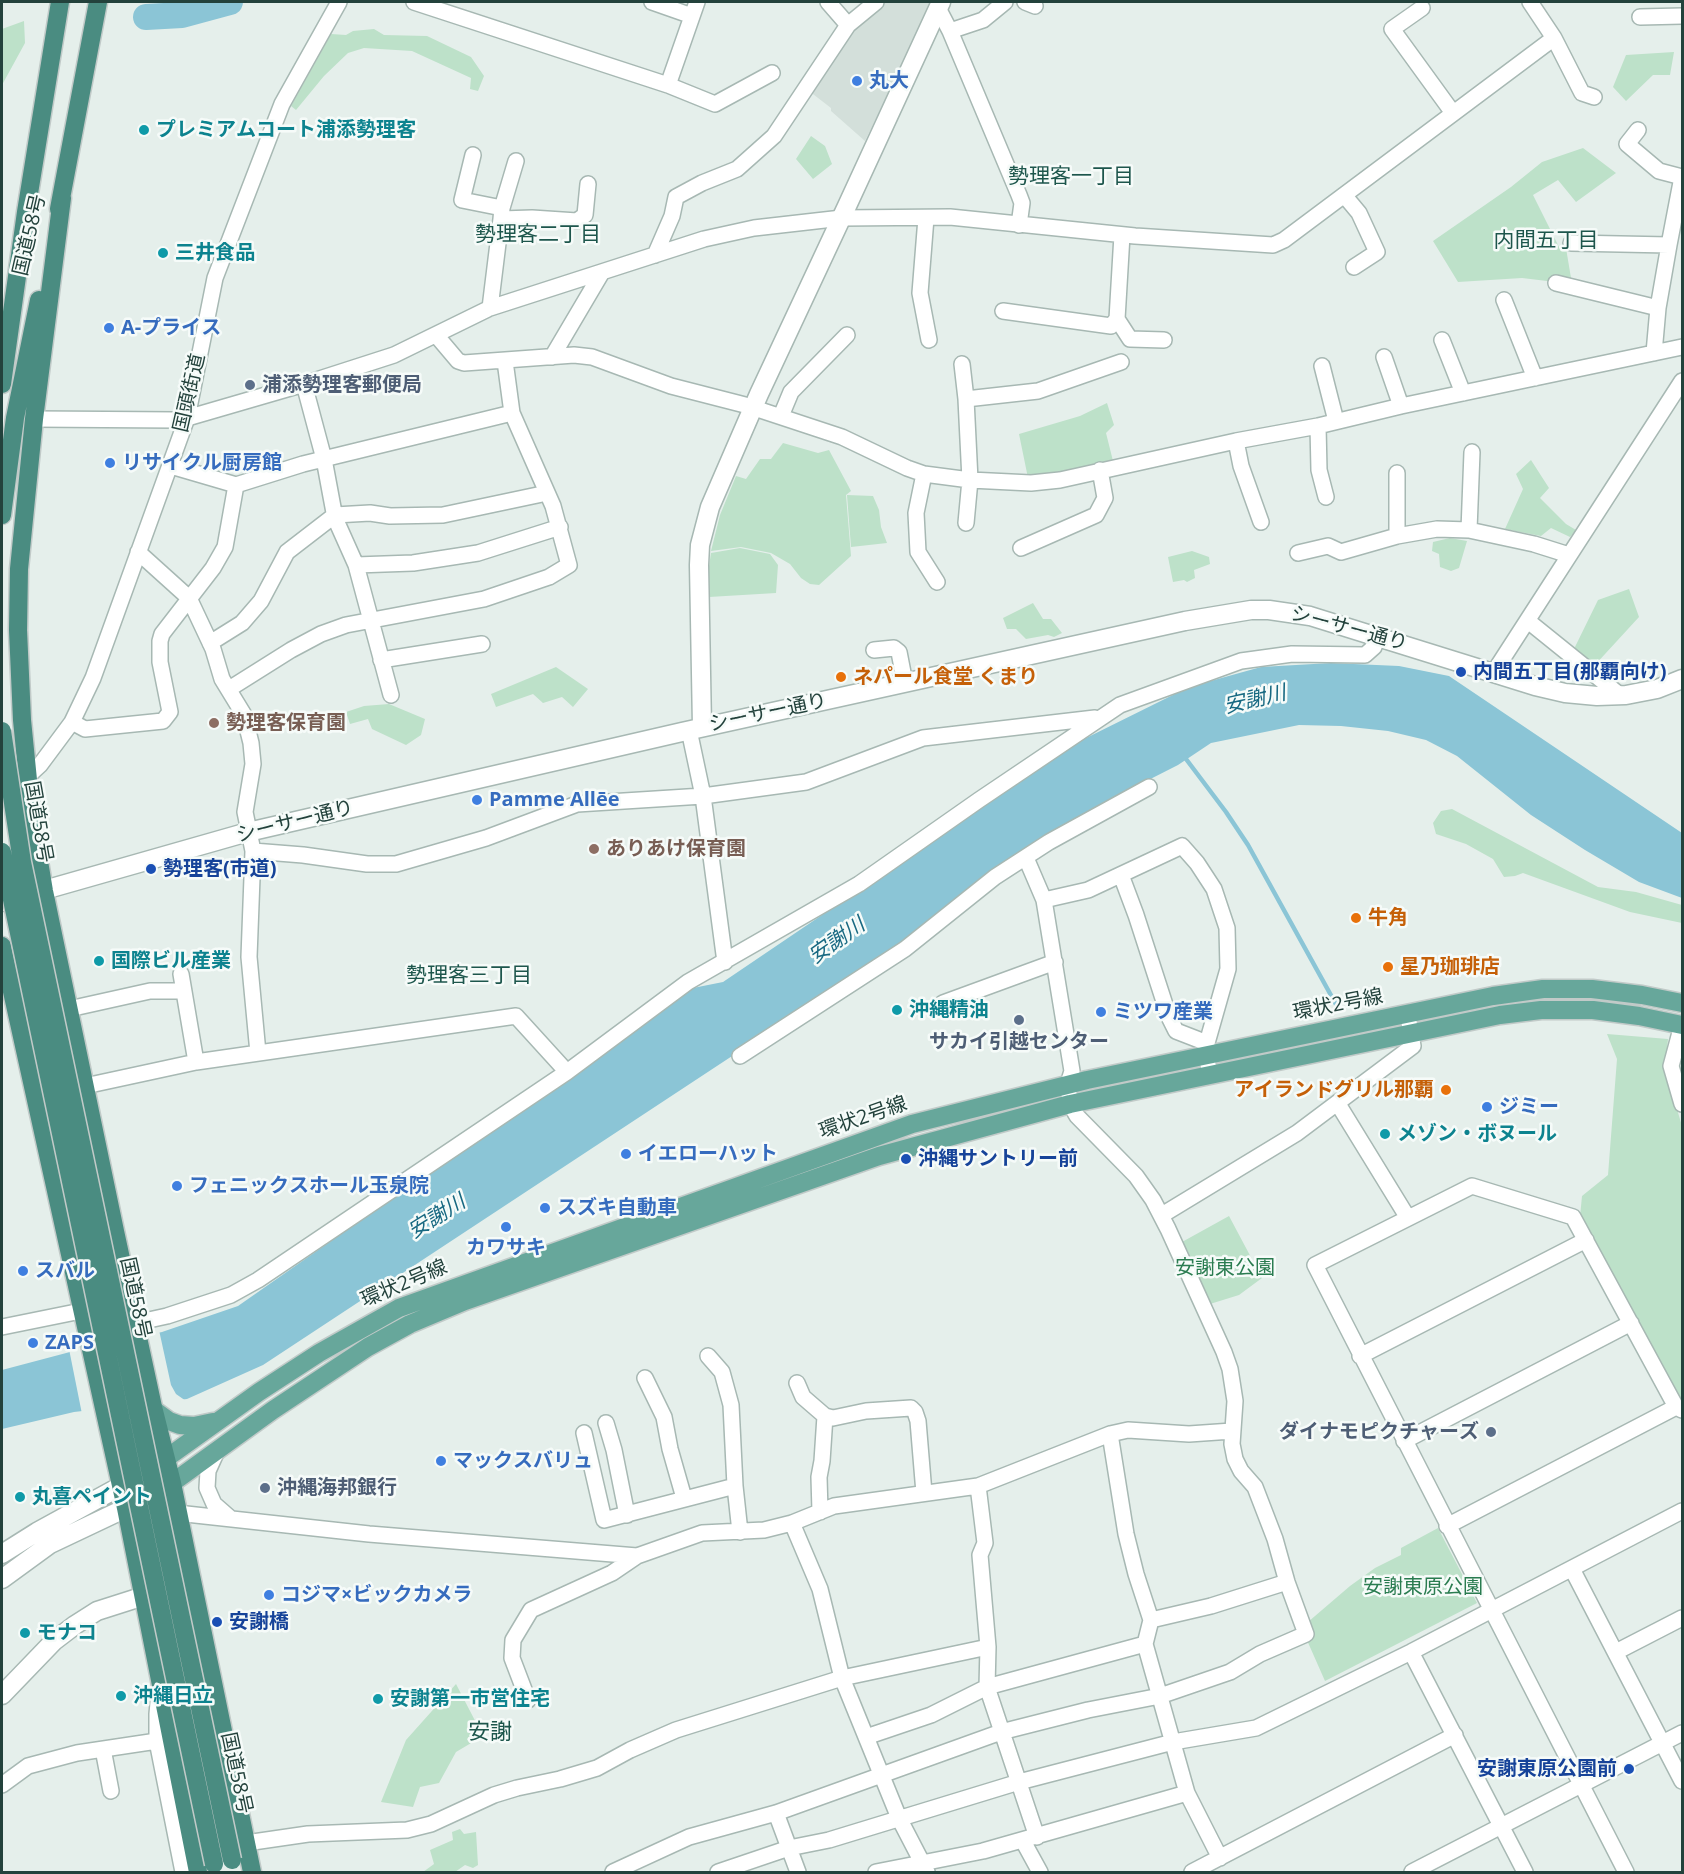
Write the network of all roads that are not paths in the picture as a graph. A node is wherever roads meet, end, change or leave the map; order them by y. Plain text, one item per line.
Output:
1 (60, 2) edge
2 (98, 2) edge
3 (339, 2) edge
4 (414, 2) edge
5 (652, 2) edge
6 (828, 2) edge
7 (876, 2) edge
8 (1005, 2) edge
9 (1530, 2) edge
10 (939, 5) edge
11 (1422, 8) dead end
12 (694, 9) edge
13 (1683, 16) edge
14 (1640, 17) dead end
15 (848, 25) junction
16 (950, 32) junction
17 (1554, 38) junction
18 (772, 72) dead end
19 (668, 85) junction
20 (1594, 97) dead end
21 (1453, 113) junction
22 (1638, 130) dead end
23 (473, 155) dead end
24 (516, 161) dead end
25 (1682, 177) edge
26 (588, 184) dead end
27 (1344, 195) junction
28 (62, 198) junction
29 (26, 212) junction
30 (501, 214) junction
31 (842, 218) junction
32 (926, 218) junction
33 (1019, 225) junction
34 (1122, 235) junction
35 (1571, 243) dead end
36 (1669, 244) junction
37 (655, 255) junction
38 (1354, 267) dead end
39 (601, 274) junction
40 (1556, 283) dead end
41 (1504, 300) dead end
42 (490, 308) junction
43 (1658, 309) junction
44 (1003, 311) dead end
45 (2, 317) edge
46 (1117, 319) junction
47 (436, 335) junction
48 (847, 335) dead end
49 (929, 340) dead end
50 (1164, 340) dead end
51 (1442, 340) dead end
52 (1683, 347) edge
53 (1654, 353) junction
54 (552, 357) junction
55 (1384, 357) dead end
56 (505, 361) junction
57 (1121, 362) dead end
58 (962, 364) dead end
59 (1322, 366) dead end
60 (1535, 378) junction
61 (1683, 381) edge
62 (2, 384) edge
63 (304, 384) junction
64 (1463, 393) junction
65 (966, 399) junction
66 (1401, 406) junction
67 (753, 408) junction
68 (512, 413) junction
69 (781, 416) junction
70 (8, 418) edge
71 (187, 418) junction
72 (34, 419) junction
73 (1336, 421) junction
74 (1318, 426) junction
75 (1236, 441) junction
76 (1472, 452) dead end
77 (324, 459) junction
78 (171, 466) junction
79 (1100, 470) junction
80 (1397, 473) dead end
81 (924, 474) junction
82 (970, 480) junction
83 (236, 485) junction
84 (547, 493) junction
85 (1326, 497) dead end
86 (2, 515) edge
87 (335, 515) junction
88 (1261, 522) dead end
89 (966, 523) dead end
90 (560, 527) junction
91 (1469, 530) junction
92 (1397, 536) junction
93 (1021, 548) dead end
94 (138, 552) junction
95 (1298, 553) dead end
96 (1569, 555) junction
97 (356, 565) junction
98 (937, 582) dead end
99 (189, 598) junction
100 (370, 621) junction
101 (1528, 621) junction
102 (1377, 635) junction
103 (210, 643) junction
104 (482, 644) dead end
105 (874, 650) dead end
106 (381, 660) junction
107 (1494, 672) junction
108 (1683, 679) edge
109 (905, 683) junction
110 (229, 689) junction
111 (391, 695) dead end
112 (1621, 696) junction
113 (1098, 718) junction
114 (72, 722) junction
115 (696, 729) junction
116 (2, 731) edge
117 (27, 777) junction
118 (1149, 787) dead end
119 (703, 796) junction
120 (248, 832) junction
121 (253, 851) junction
122 (2, 852) edge
123 (1026, 858) junction
124 (1121, 875) junction
125 (44, 891) junction
126 (1044, 900) junction
127 (2, 902) edge
128 (2, 946) edge
129 (724, 962) junction
130 (1055, 962) junction
131 (181, 974) dead end
132 (184, 991) junction
133 (943, 1003) dead end
134 (1683, 1003) edge
135 (69, 1009) junction
136 (1408, 1014) junction
137 (1682, 1025) edge
138 (1411, 1033) junction
139 (1206, 1049) junction
140 (258, 1053) junction
141 (740, 1056) dead end
142 (196, 1062) junction
143 (567, 1072) junction
144 (1210, 1074) junction
145 (1068, 1084) junction
146 (86, 1086) junction
147 (1070, 1104) junction
148 (1338, 1104) junction
149 (1683, 1104) edge
150 (1162, 1215) junction
151 (1408, 1218) junction
152 (1586, 1240) junction
153 (81, 1311) junction
154 (1631, 1323) junction
155 (2, 1327) edge
156 (136, 1328) junction
157 (708, 1356) dead end
158 (1360, 1356) junction
159 (645, 1378) dead end
160 (797, 1383) dead end
161 (153, 1408) junction
162 (1679, 1408) edge
163 (825, 1416) junction
164 (217, 1421) junction
165 (606, 1423) dead end
166 (1232, 1431) junction
167 (584, 1433) dead end
168 (1110, 1434) junction
169 (1404, 1441) junction
170 (217, 1451) junction
171 (166, 1459) junction
172 (172, 1483) junction
173 (121, 1486) junction
174 (735, 1486) junction
175 (978, 1486) junction
176 (924, 1493) junction
177 (684, 1498) junction
178 (126, 1508) junction
179 (1683, 1511) edge
180 (820, 1512) junction
181 (178, 1513) junction
182 (627, 1515) junction
183 (230, 1518) junction
184 (792, 1523) junction
185 (1447, 1526) junction
186 (740, 1532) junction
187 (2, 1554) edge
188 (637, 1556) junction
189 (1572, 1569) junction
190 (2, 1579) edge
191 (1287, 1582) junction
192 (144, 1596) junction
193 (1491, 1611) junction
194 (1683, 1618) edge
195 (1151, 1620) junction
196 (1145, 1644) junction
197 (988, 1647) junction
198 (1411, 1652) junction
199 (1616, 1652) junction
200 (842, 1678) junction
201 (161, 1680) junction
202 (987, 1688) junction
203 (2, 1695) edge
204 (1160, 1696) junction
205 (528, 1700) dead end
206 (1001, 1732) junction
207 (1683, 1733) edge
208 (1455, 1736) junction
209 (866, 1737) junction
210 (157, 1741) junction
211 (1173, 1742) junction
212 (1662, 1743) junction
213 (103, 1749) junction
214 (882, 1776) junction
215 (1019, 1782) junction
216 (1683, 1782) edge
217 (2, 1785) edge
218 (1581, 1785) junction
219 (111, 1791) dead end
220 (1187, 1794) junction
221 (776, 1813) junction
222 (899, 1818) junction
223 (1501, 1826) junction
224 (1030, 1839) junction
225 (789, 1848) junction
226 (1220, 1858) junction
227 (234, 1865) edge
228 (924, 1867) edge
229 (183, 1872) edge
230 (613, 1872) edge
231 (718, 1872) edge
232 (798, 1872) edge
233 (876, 1872) edge
234 (1040, 1872) edge
235 (1192, 1872) edge
236 (1412, 1872) edge
237 (1525, 1872) edge
238 (1626, 1872) edge

1 - 29 highway, 国道58号
2 - 28 highway, 国道58号
3 - 71 street, 国頭街道
4 - 19 street
5 - 12 street
6 - 15 street
7 - 15 street
8 - 16 street
9 - 17 street
10 - 16 street
10 - 31 street
11 - 21 street
12 - 19 street
13 - 14 street
15 - 37 street
16 - 33 street
17 - 20 street
17 - 21 street
18 - 19 street
21 - 27 street
22 - 25 street
23 - 30 street
24 - 30 street
25 - 36 street
26 - 30 street
27 - 34 street
27 - 38 street
28 - 70 highway, 国道58号
28 - 72 highway
29 - 45 highway
29 - 62 highway, 国道58号
30 - 42 street
31 - 32 street
31 - 37 street
31 - 67 street
32 - 33 street
32 - 49 street
33 - 34 street
34 - 46 street
35 - 36 street
36 - 43 street
37 - 39 street
39 - 42 street
39 - 54 street
40 - 43 street
41 - 60 street
42 - 47 street
43 - 53 street
44 - 46 street
46 - 50 street
47 - 56 street
47 - 63 street
48 - 69 street
51 - 64 street
52 - 53 street
53 - 60 street
54 - 56 street
54 - 67 street
55 - 66 street
56 - 68 street
57 - 65 street
58 - 65 street
59 - 73 street
60 - 64 street
61 - 96 street
63 - 71 street
63 - 77 street
64 - 66 street
65 - 82 street
66 - 73 street
67 - 69 street
67 - 115 street
68 - 77 street
68 - 84 street
69 - 81 street
70 - 72 highway
70 - 86 highway, 国道58号
71 - 72 street
71 - 78 street, 国頭街道
72 - 117 highway
73 - 74 street
74 - 75 street
74 - 85 street
75 - 79 street
75 - 88 street
76 - 91 street
77 - 83 street
77 - 87 street
78 - 83 street
78 - 94 street, 国頭街道
79 - 82 street
79 - 93 street
80 - 92 street
81 - 82 street
81 - 98 street
82 - 89 street
83 - 99 street
84 - 87 street
84 - 90 street
87 - 97 street
87 - 103 street
90 - 97 street
90 - 100 street
91 - 92 street
91 - 96 street
92 - 95 street
94 - 99 street
94 - 114 street, 国頭街道
96 - 101 street
97 - 100 street
99 - 103 street
99 - 114 street
100 - 106 street
100 - 110 street
101 - 107 street
101 - 112 street
102 - 107 street, シーサー通り
102 - 109 street, シーサー通り
102 - 113 street
103 - 110 street
104 - 106 street
105 - 109 street
106 - 111 street
107 - 112 street, シーサー通り
108 - 112 street, シーサー通り
109 - 115 street, シーサー通り
110 - 120 street
113 - 119 street
113 - 129 street
114 - 117 street, 国頭街道
115 - 119 street
115 - 120 street, シーサー通り
116 - 227 highway, 国道58号, bridge
117 - 125 highway
118 - 123 street
119 - 121 street
119 - 129 street
120 - 121 street
120 - 125 street, シーサー通り
121 - 140 street
122 - 227 highway, 国道58号, bridge
123 - 126 street
123 - 141 street
124 - 126 street
124 - 139 street
124 - 139 street
125 - 127 street, シーサー通り
125 - 135 highway
126 - 130 street
128 - 153 highway
129 - 143 street
130 - 133 street
130 - 145 street
131 - 132 street
132 - 135 street
132 - 142 street
134 - 136 main road, 環状2号線
135 - 146 highway
136 - 138 street
136 - 139 main road, 環状2号線
137 - 138 main road, 環状2号線
137 - 149 street
138 - 144 main road, 環状2号線
138 - 148 street
139 - 144 street
139 - 145 main road, 環状2号線
140 - 142 street
140 - 143 street
142 - 146 street
143 - 156 street
144 - 147 main road, 環状2号線
145 - 147 street
145 - 164 main road, 環状2号線
146 - 156 highway
147 - 150 street
147 - 170 main road, 環状2号線
148 - 150 street
148 - 151 street
150 - 166 street
151 - 152 street
151 - 158 street
152 - 154 street
152 - 158 street
153 - 155 street
153 - 173 highway
154 - 162 street
154 - 169 street
156 - 161 highway
157 - 174 street
158 - 169 street
159 - 177 street
160 - 163 street
161 - 164 main road
161 - 171 highway
162 - 185 street
163 - 176 street
163 - 180 street
164 - 171 main road, 環状2号線
165 - 182 street
166 - 168 street
166 - 191 street
167 - 182 street
168 - 175 street
168 - 195 street
169 - 185 street
170 - 172 main road, 環状2号線
170 - 183 street
171 - 172 highway
171 - 173 main road, 環状2号線
172 - 178 main road, 環状2号線
172 - 181 highway
173 - 178 highway
173 - 187 street
174 - 177 street
174 - 186 street
175 - 176 street
175 - 197 street
176 - 180 street
177 - 182 street
178 - 181 street
178 - 190 street
178 - 192 highway
179 - 189 street
180 - 184 street
181 - 183 street
181 - 227 highway
183 - 188 street
184 - 186 street
184 - 200 street
185 - 193 street
186 - 188 street
188 - 205 street
189 - 193 street
189 - 199 street
191 - 195 street
191 - 204 street
192 - 201 highway
192 - 203 street
193 - 198 street
193 - 218 street
194 - 199 street
195 - 196 street
196 - 202 street
196 - 204 street
197 - 200 street
197 - 202 street
198 - 208 street
198 - 211 street
199 - 212 street
200 - 209 street
200 - 227 street
201 - 210 street
201 - 227 highway
202 - 206 street
202 - 209 street
204 - 206 street
204 - 211 street
206 - 214 street
206 - 215 street
207 - 212 street
208 - 223 street
208 - 226 street
209 - 214 street
210 - 213 street
210 - 229 street
211 - 215 street
211 - 220 street
212 - 216 street
212 - 218 street
213 - 217 street
213 - 219 street
214 - 221 street
214 - 222 street
215 - 222 street
215 - 224 street
218 - 223 street
218 - 238 street
220 - 224 street
220 - 226 street
221 - 225 street
221 - 230 street
222 - 225 street
222 - 228 street
223 - 236 street
223 - 237 street
224 - 228 street
224 - 234 street
225 - 231 street
225 - 232 street
226 - 235 street
228 - 233 street

